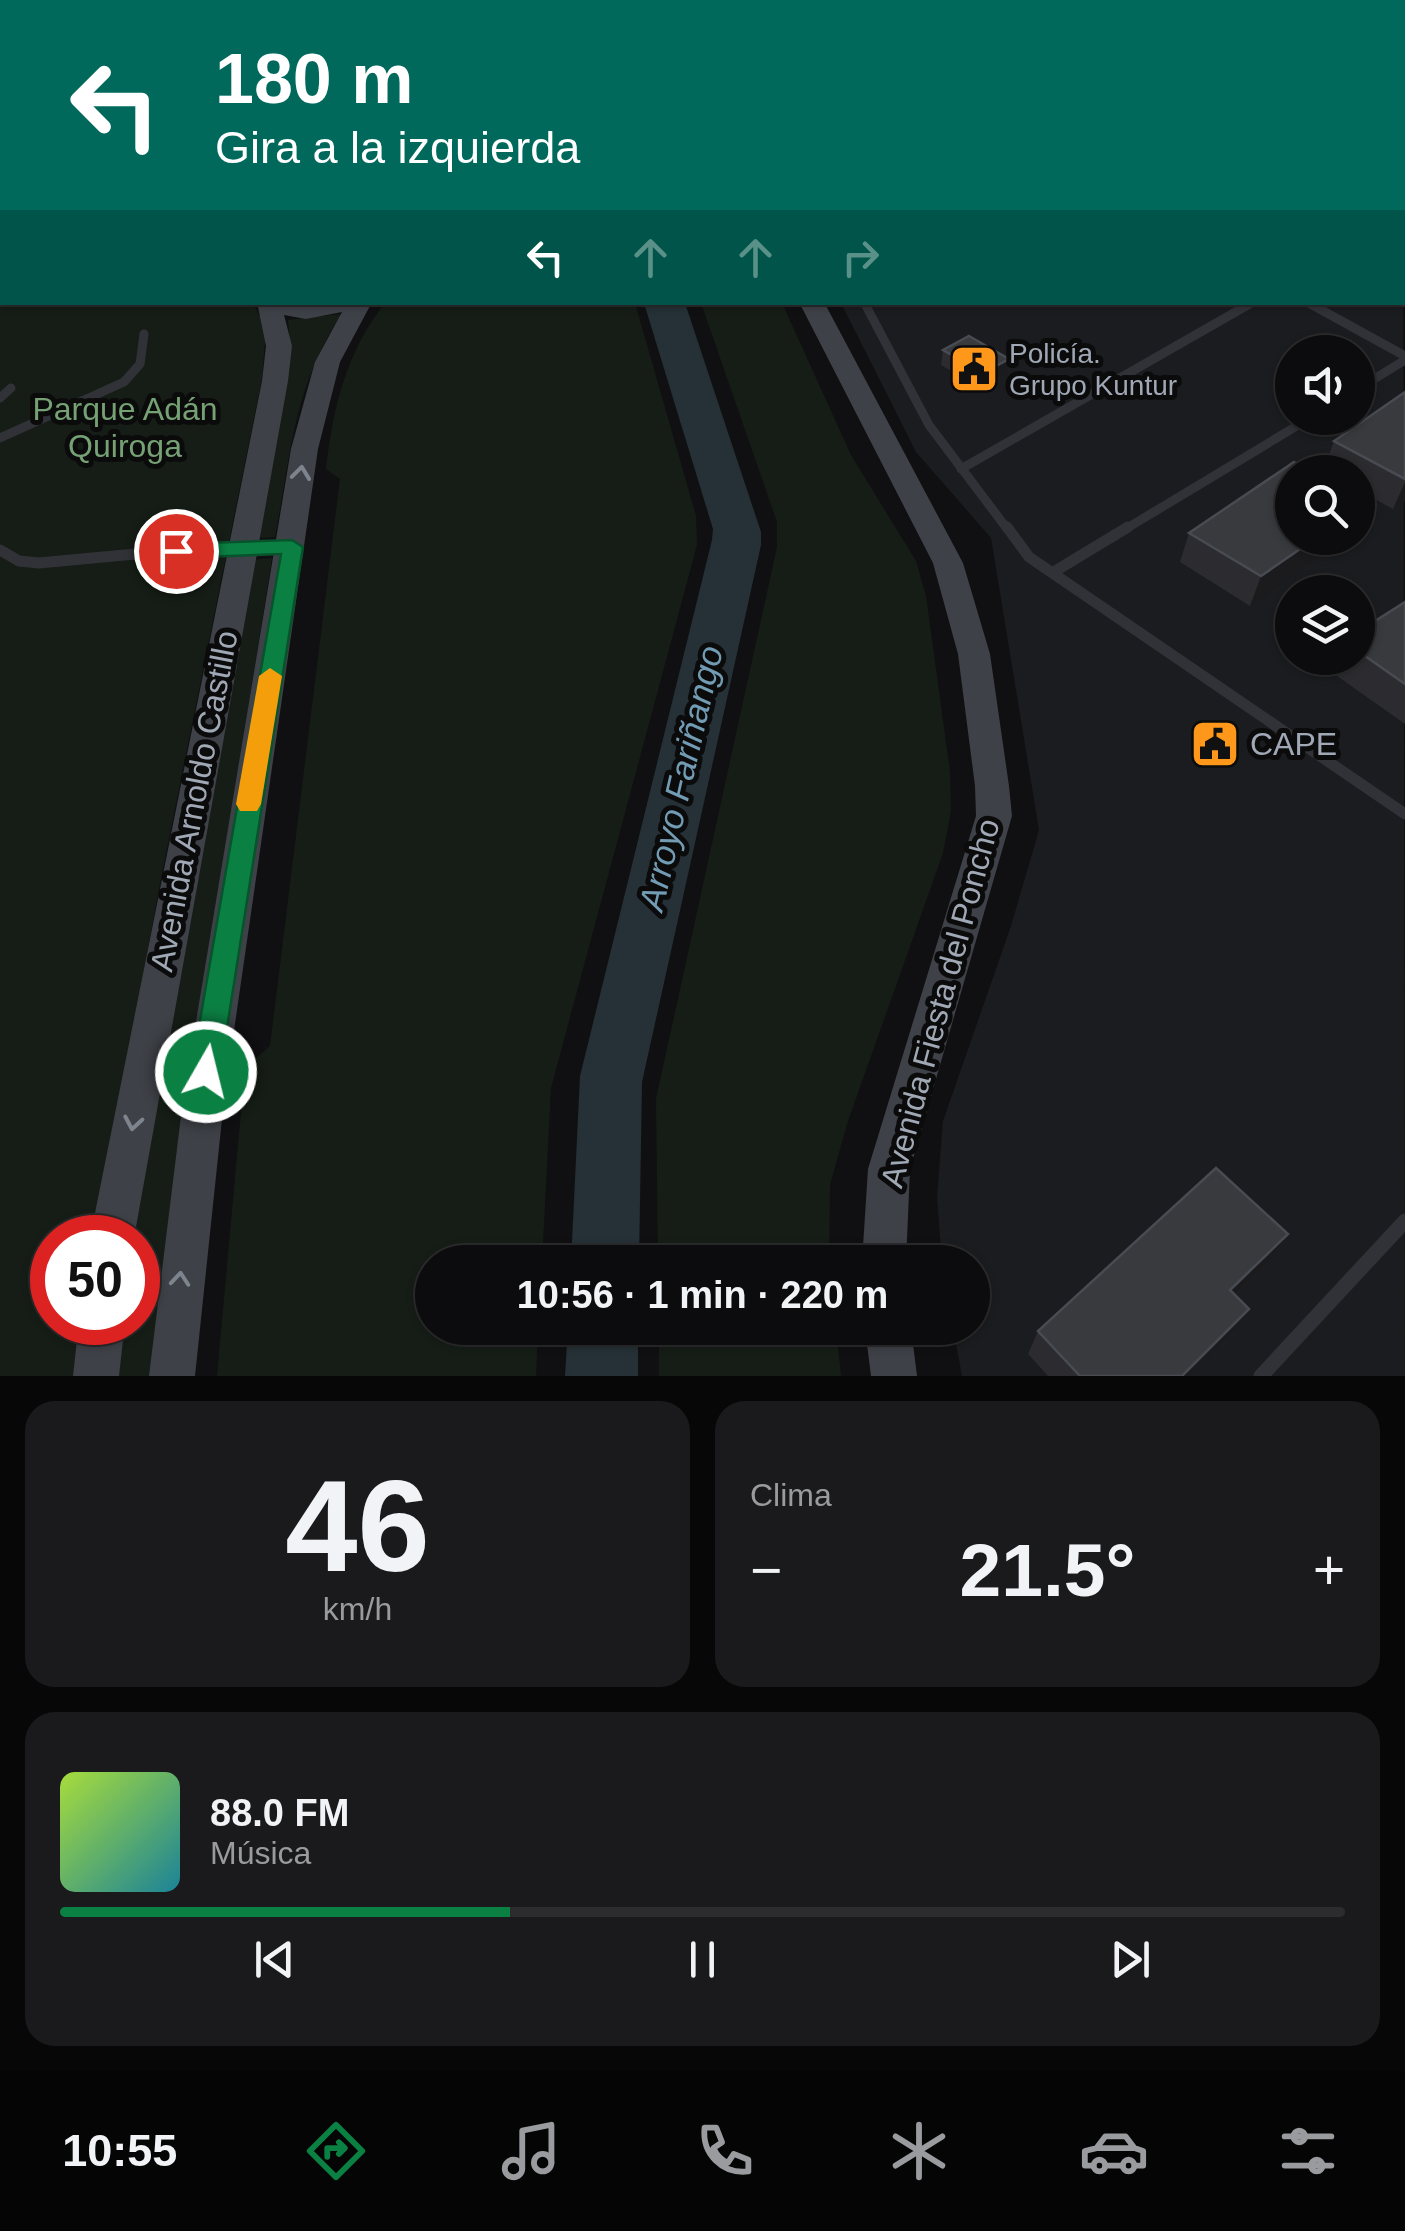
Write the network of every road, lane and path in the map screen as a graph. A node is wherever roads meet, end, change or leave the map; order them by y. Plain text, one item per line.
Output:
1 (270, 305) edge
2 (274, 305) edge
3 (342, 305) edge
4 (355, 305) edge
5 (813, 305) edge
6 (866, 305) edge
7 (1248, 305) edge
8 (1313, 305) edge
9 (144, 334) dead end
10 (1405, 358) edge
11 (1375, 377) edge
12 (10, 388) dead end
13 (0, 398) edge
14 (1282, 435) edge
15 (0, 438) edge
16 (961, 469) junction
17 (292, 547) junction
18 (242, 548) junction
19 (0, 550) edge
20 (1052, 573) junction
21 (1405, 814) edge
22 (116, 1215) edge
23 (1405, 1221) edge
24 (885, 1245) edge
25 (99, 1345) edge
26 (890, 1345) edge
27 (96, 1376) edge
28 (172, 1376) edge
29 (894, 1376) edge
30 (1260, 1376) edge

1 - 18 main road, Avenida Arnoldo Castillo
2 - 3 main road
17 -> 4 main road, Avenida Arnoldo Castillo
5 - 24 main road, Avenida Fiesta del Poncho
6 - 16 lane
7 - 16 lane
8 - 10 lane
9 - 15 lane
10 - 11 lane
12 - 13 lane
14 - 20 lane
16 - 20 lane
17 - 18 lane
28 -> 17 main road, Avenida Arnoldo Castillo
18 - 19 lane
18 -> 22 main road, Avenida Arnoldo Castillo
20 - 21 lane
23 - 30 lane
25 - 27 main road
26 - 29 main road

